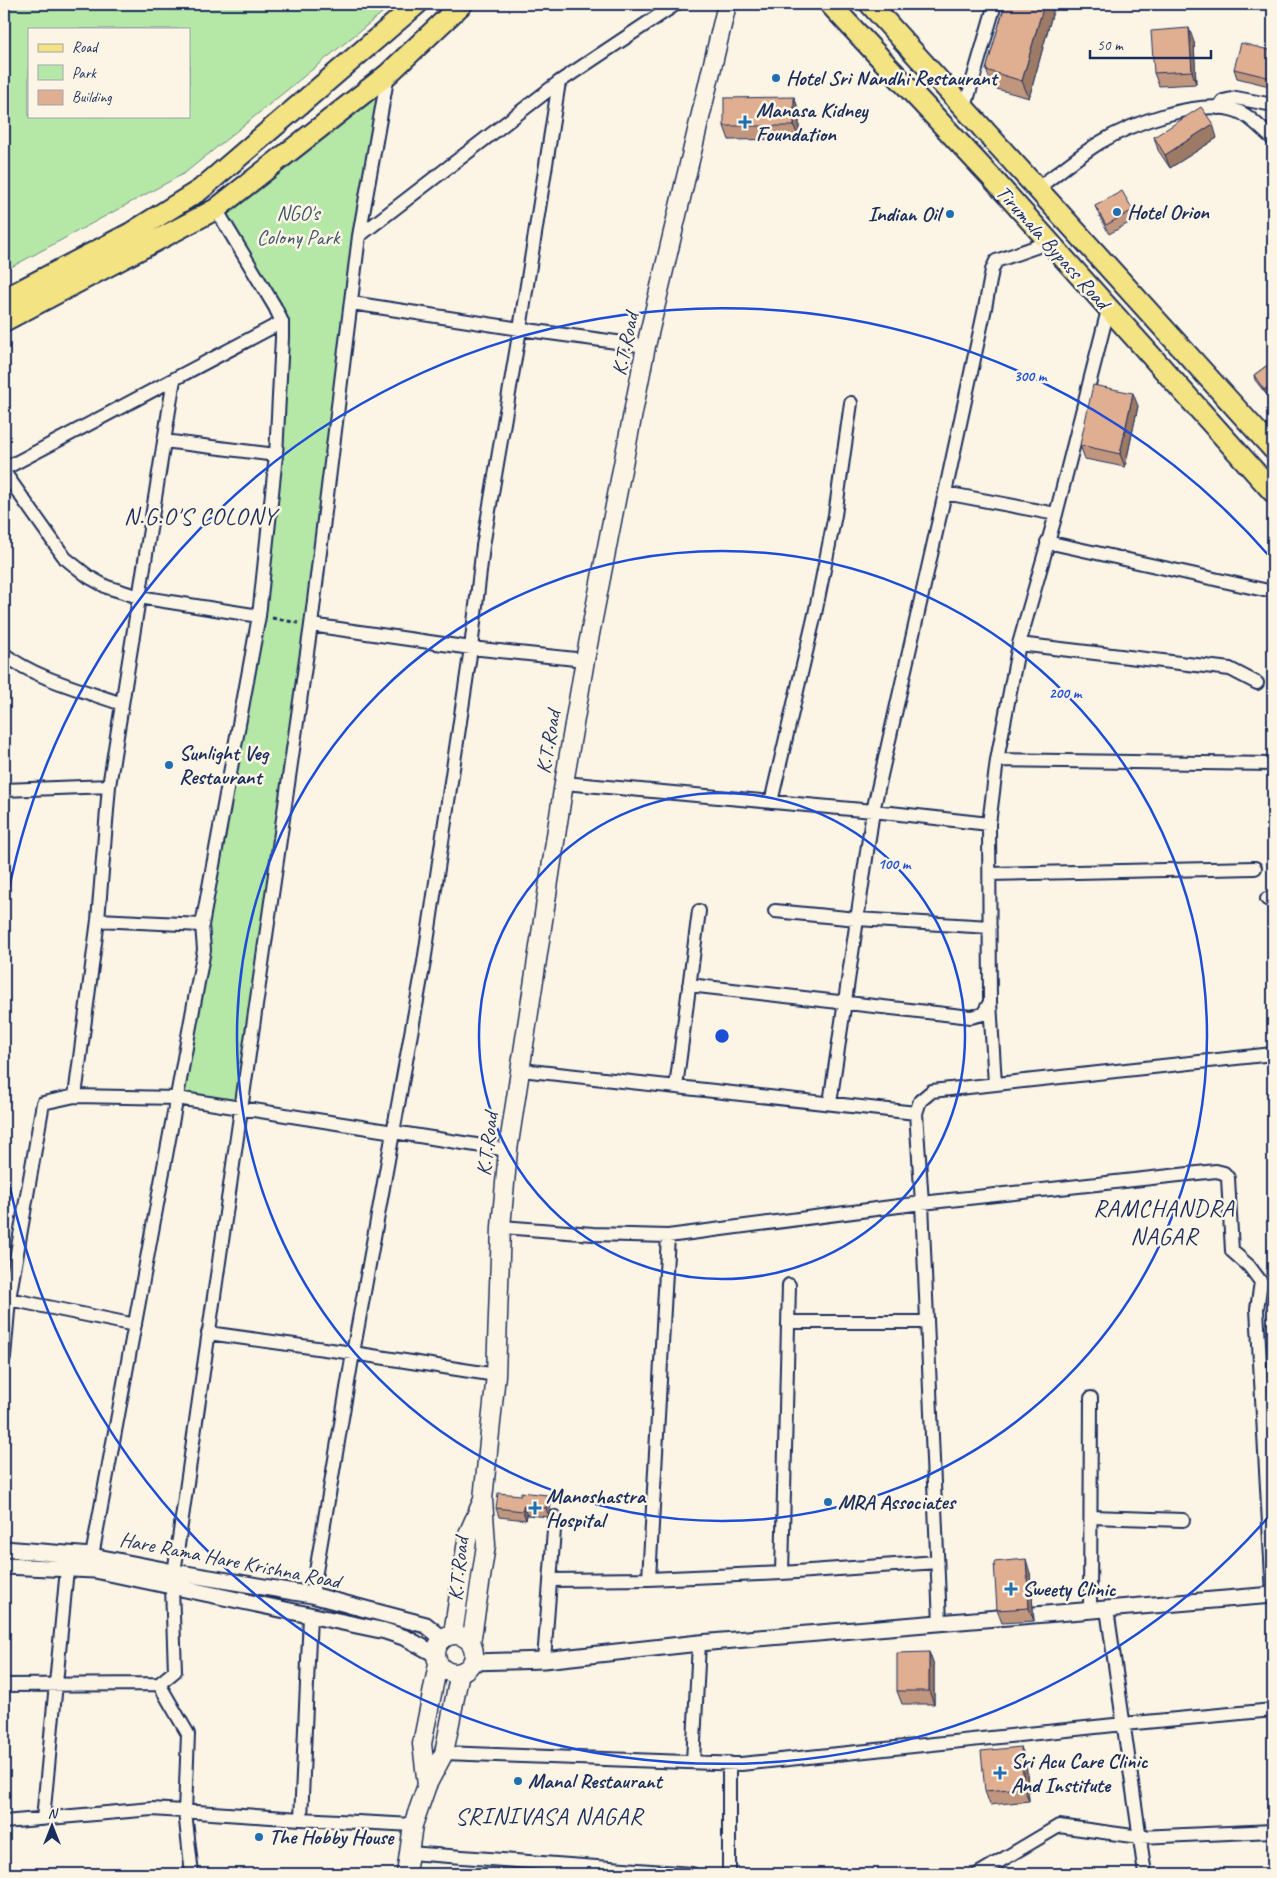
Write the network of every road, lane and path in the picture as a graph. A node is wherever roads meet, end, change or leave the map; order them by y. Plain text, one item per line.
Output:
1 (417, 4) edge
2 (462, 4) edge
3 (676, 4) edge
4 (727, 4) edge
5 (830, 4) edge
6 (870, 4) edge
7 (995, 4) edge
8 (388, 74) junction
9 (559, 82) junction
10 (1273, 105) edge
11 (965, 107) junction
12 (1218, 108) junction
13 (1273, 139) edge
14 (1013, 160) junction
15 (992, 178) junction
16 (1038, 188) junction
17 (216, 209) junction
18 (359, 236) junction
19 (1050, 242) junction
20 (4, 299) edge
21 (352, 303) junction
22 (1108, 310) junction
23 (4, 321) edge
24 (282, 322) junction
25 (520, 330) junction
26 (646, 346) junction
27 (174, 379) junction
28 (851, 403) dead end
29 (164, 441) junction
30 (1273, 449) edge
31 (276, 455) junction
32 (4, 470) edge
33 (1273, 492) edge
34 (945, 493) junction
35 (1056, 514) junction
36 (1047, 542) junction
37 (1264, 590) dead end
38 (139, 597) junction
39 (265, 617) junction
40 (309, 625) junction
41 (1019, 644) junction
42 (471, 648) junction
43 (4, 654) edge
44 (585, 660) junction
45 (1256, 683) dead end
46 (122, 704) junction
47 (996, 760) junction
48 (1273, 764) edge
49 (564, 783) junction
50 (109, 786) junction
51 (4, 790) edge
52 (771, 802) junction
53 (873, 811) junction
54 (989, 824) junction
55 (1255, 868) dead end
56 (990, 874) junction
57 (699, 911) dead end
58 (775, 911) dead end
59 (858, 919) junction
60 (98, 920) junction
61 (202, 924) junction
62 (990, 927) junction
63 (689, 985) junction
64 (990, 1002) junction
65 (845, 1003) junction
66 (1273, 1054) edge
67 (520, 1070) junction
68 (995, 1084) junction
69 (676, 1087) junction
70 (74, 1096) junction
71 (177, 1098) junction
72 (830, 1104) junction
73 (240, 1108) junction
74 (916, 1113) junction
75 (393, 1132) junction
76 (508, 1150) junction
77 (922, 1203) junction
78 (501, 1227) junction
79 (668, 1236) junction
80 (789, 1285) dead end
81 (9, 1299) junction
82 (788, 1322) junction
83 (927, 1322) junction
84 (135, 1325) junction
85 (208, 1333) junction
86 (353, 1353) junction
87 (4, 1357) edge
88 (496, 1375) junction
89 (1092, 1398) dead end
90 (483, 1500) junction
91 (555, 1517) dead end
92 (1091, 1517) junction
93 (1183, 1520) dead end
94 (4, 1549) edge
95 (92, 1556) junction
96 (937, 1562) junction
97 (4, 1566) edge
98 (67, 1569) junction
99 (782, 1573) junction
100 (649, 1579) junction
101 (173, 1580) junction
102 (550, 1580) junction
103 (312, 1595) junction
104 (1273, 1595) edge
105 (1107, 1609) junction
106 (1090, 1610) junction
107 (310, 1616) junction
108 (940, 1623) junction
109 (471, 1642) junction
110 (699, 1643) junction
111 (442, 1648) junction
112 (544, 1660) junction
113 (466, 1667) junction
114 (159, 1684) junction
115 (4, 1685) edge
116 (56, 1685) junction
117 (1273, 1710) edge
118 (1124, 1724) junction
119 (444, 1753) junction
120 (694, 1762) junction
121 (729, 1763) junction
122 (427, 1785) junction
123 (185, 1812) junction
124 (301, 1818) junction
125 (43, 1819) junction
126 (4, 1822) edge
127 (413, 1826) junction
128 (1273, 1831) edge
129 (1140, 1837) junction
130 (409, 1853) junction
131 (631, 1872) edge
132 (192, 1874) edge
133 (406, 1874) edge
134 (692, 1874) edge
135 (729, 1874) edge
136 (978, 1874) edge
137 (1145, 1874) edge

1 - 20 main road
2 - 8 main road
3 - 9 street
4 - 26 main road, K.T.Road
5 - 15 main road, Tirumala Bypass Road
6 - 11 main road, Tirumala Bypass Road
7 - 11 street
8 - 17 main road
8 - 18 street
9 - 18 street
9 - 25 street
10 - 12 street
11 - 14 main road, Tirumala Bypass Road
12 - 13 street
12 - 16 street
14 - 15 main road
14 - 16 main road, Tirumala Bypass Road
15 - 19 main road, Tirumala Bypass Road
16 - 30 main road, Tirumala Bypass Road
17 - 23 main road
17 - 24 street
18 - 21 street
19 - 22 main road, Tirumala Bypass Road
19 - 34 street
21 - 25 street
21 - 40 street
22 - 33 main road, Tirumala Bypass Road
22 - 35 street
24 - 27 street
24 - 31 street
25 - 26 street
25 - 42 street
26 - 44 main road, K.T.Road
27 - 29 street
27 - 32 street
28 - 52 street
29 - 31 street
29 - 38 street
31 - 39 street
32 - 38 street
34 - 35 street
34 - 53 street
35 - 36 street
36 - 37 street
36 - 41 street
38 - 39 street
38 - 46 street
39 - 40 path
39 - 61 street
40 - 42 street
40 - 73 street
41 - 45 street
41 - 47 street
42 - 44 street
42 - 75 street
43 - 46 street
44 - 49 main road, K.T.Road
46 - 50 street
47 - 48 street
47 - 54 street
49 - 52 street
49 - 67 main road, K.T.Road
50 - 51 street
50 - 60 street
52 - 53 street
53 - 54 street
53 - 59 street
54 - 56 street
55 - 56 street
56 - 62 street
57 - 63 street
58 - 59 street
59 - 62 street
59 - 65 street
60 - 61 street
60 - 70 street
61 - 71 street
62 - 64 street
63 - 65 street
63 - 69 street
64 - 65 street
64 - 68 street
65 - 72 street
66 - 68 street
67 - 69 street
67 - 76 main road, K.T.Road
68 - 74 street
69 - 72 street
70 - 71 street
70 - 81 street
71 - 73 street
71 - 84 street
72 - 74 street
73 - 75 street
73 - 85 street
74 - 77 street
75 - 76 street
75 - 86 street
76 - 78 main road, K.T.Road
77 - 79 street
77 - 83 street
77 - 104 street
78 - 79 street
78 - 88 main road, K.T.Road
79 - 100 street
80 - 82 street
81 - 84 street
81 - 87 street
82 - 83 street
82 - 99 street
83 - 96 street
84 - 95 street
85 - 86 street
85 - 101 street
86 - 88 street
86 - 103 street
88 - 90 main road, K.T.Road
89 - 92 street
90 - 109 main road, K.T.Road
90 - 111 main road, K.T.Road
91 - 102 street
92 - 93 street
92 - 106 street
94 - 95 street, Hare Rama Hare Krishna Road
95 - 101 street, Hare Rama Hare Krishna Road
96 - 99 street
96 - 108 street
97 - 98 street, Hare Rama Hare Krishna Road
98 - 101 street, Hare Rama Hare Krishna Road
98 - 116 street
99 - 100 street
100 - 102 street
101 - 103 street, Hare Rama Hare Krishna Road
101 - 107 street, Hare Rama Hare Krishna Road
101 - 114 street
102 - 112 street
103 - 111 street, Hare Rama Hare Krishna Road
104 - 105 street
105 - 106 street
105 - 118 street
106 - 108 street
107 - 111 street, Hare Rama Hare Krishna Road
107 - 124 street
108 - 110 street
109 - 111 main road
109 - 113 main road, K.T.Road
110 - 112 street
110 - 120 street
111 - 113 main road
111 - 122 main road, K.T.Road
112 - 113 street
113 - 119 main road, K.T.Road
114 - 116 street
114 - 123 street
115 - 116 street
116 - 125 street
117 - 118 street
118 - 121 street
118 - 129 street
119 - 120 street
119 - 122 main road, K.T.Road
120 - 121 street
121 - 135 street
122 - 127 main road, K.T.Road
123 - 124 street
123 - 125 street
123 - 132 street
124 - 127 street
125 - 126 street
127 - 130 main road, K.T.Road
128 - 129 street
129 - 136 street
129 - 137 street
130 - 131 street
130 - 133 main road, K.T.Road
131 - 134 street

